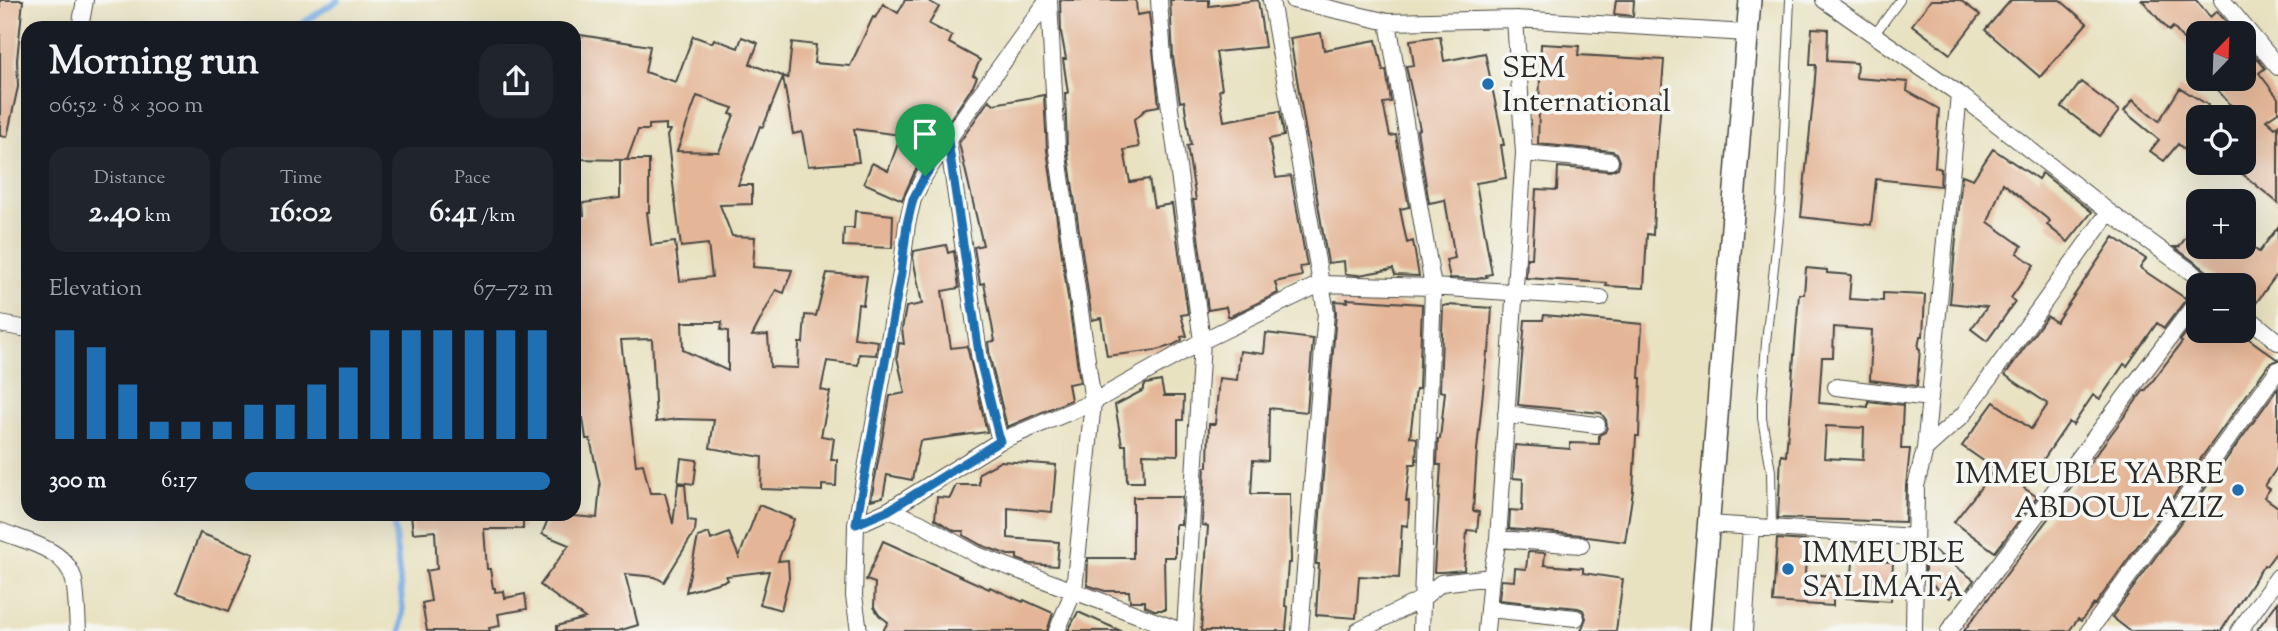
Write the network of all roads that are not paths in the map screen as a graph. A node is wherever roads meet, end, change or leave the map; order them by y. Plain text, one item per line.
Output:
1 (85, 0) edge
2 (1049, 0) edge
3 (1158, 0) edge
4 (1272, 0) edge
5 (1293, 0) edge
6 (1751, 0) edge
7 (1790, 0) edge
8 (1824, 0) edge
9 (1900, 0) edge
10 (2222, 0) edge
11 (1515, 19) junction
12 (81, 21) edge
13 (1388, 22) junction
14 (1747, 33) junction
15 (1874, 35) junction
16 (2278, 67) edge
17 (1959, 94) junction
18 (948, 141) junction
19 (1524, 153) junction
20 (1610, 161) dead end
21 (2109, 212) junction
22 (2193, 273) edge
23 (1320, 284) junction
24 (1433, 287) junction
25 (1514, 292) junction
26 (1601, 298) dead end
27 (2186, 316) edge
28 (0, 324) edge
29 (2256, 324) edge
30 (21, 328) edge
31 (1202, 341) junction
32 (2278, 342) edge
33 (2278, 370) edge
34 (1836, 387) dead end
35 (1930, 398) junction
36 (1093, 402) junction
37 (1506, 414) junction
38 (1597, 425) dead end
39 (1000, 441) junction
40 (1925, 449) junction
41 (889, 510) junction
42 (856, 524) junction
43 (1708, 524) junction
44 (1751, 527) junction
45 (1772, 528) junction
46 (0, 531) edge
47 (1915, 537) junction
48 (1498, 539) junction
49 (1581, 545) dead end
50 (1491, 577) junction
51 (2278, 578) edge
52 (1074, 590) junction
53 (1420, 600) junction
54 (1489, 609) junction
55 (1576, 618) dead end
56 (78, 631) edge
57 (859, 631) edge
58 (1057, 631) edge
59 (1183, 631) edge
60 (1300, 631) edge
61 (1357, 631) edge
62 (1421, 631) edge
63 (1486, 631) edge
64 (1700, 631) edge
65 (1744, 631) edge
66 (1914, 631) edge
67 (1950, 631) edge
68 (2089, 631) edge
69 (2239, 631) edge

1 - 12 street
2 - 18 street
2 - 36 street
3 - 31 street
4 - 23 street
5 - 13 street
6 - 14 main road
7 - 45 lane
8 - 15 street
9 - 15 lane
10 - 16 street
11 - 13 street
11 - 14 street
11 - 19 street
13 - 24 street
14 - 43 main road
15 - 17 street
17 - 21 street
17 - 35 street
18 - 39 street
18 - 42 street
19 - 20 street
19 - 25 street
21 - 22 street
21 - 40 street
23 - 24 street
23 - 31 street
23 - 60 street
24 - 25 street
24 - 53 street
25 - 26 street
25 - 37 street
27 - 67 street
28 - 30 street
29 - 32 street
31 - 36 street
31 - 59 street
33 - 68 street
34 - 35 street
35 - 40 street
36 - 39 street
36 - 52 street
37 - 38 street
37 - 48 street
39 - 41 street
40 - 47 street
41 - 42 street
41 - 52 street
42 - 57 street
43 - 44 street
43 - 64 main road
44 - 45 street
44 - 65 street
45 - 47 street
46 - 56 street
47 - 66 street
48 - 49 street
48 - 50 street
50 - 53 street
50 - 54 street
51 - 69 street
52 - 58 street
52 - 59 street
53 - 61 street
53 - 62 street
54 - 55 street
54 - 63 street

